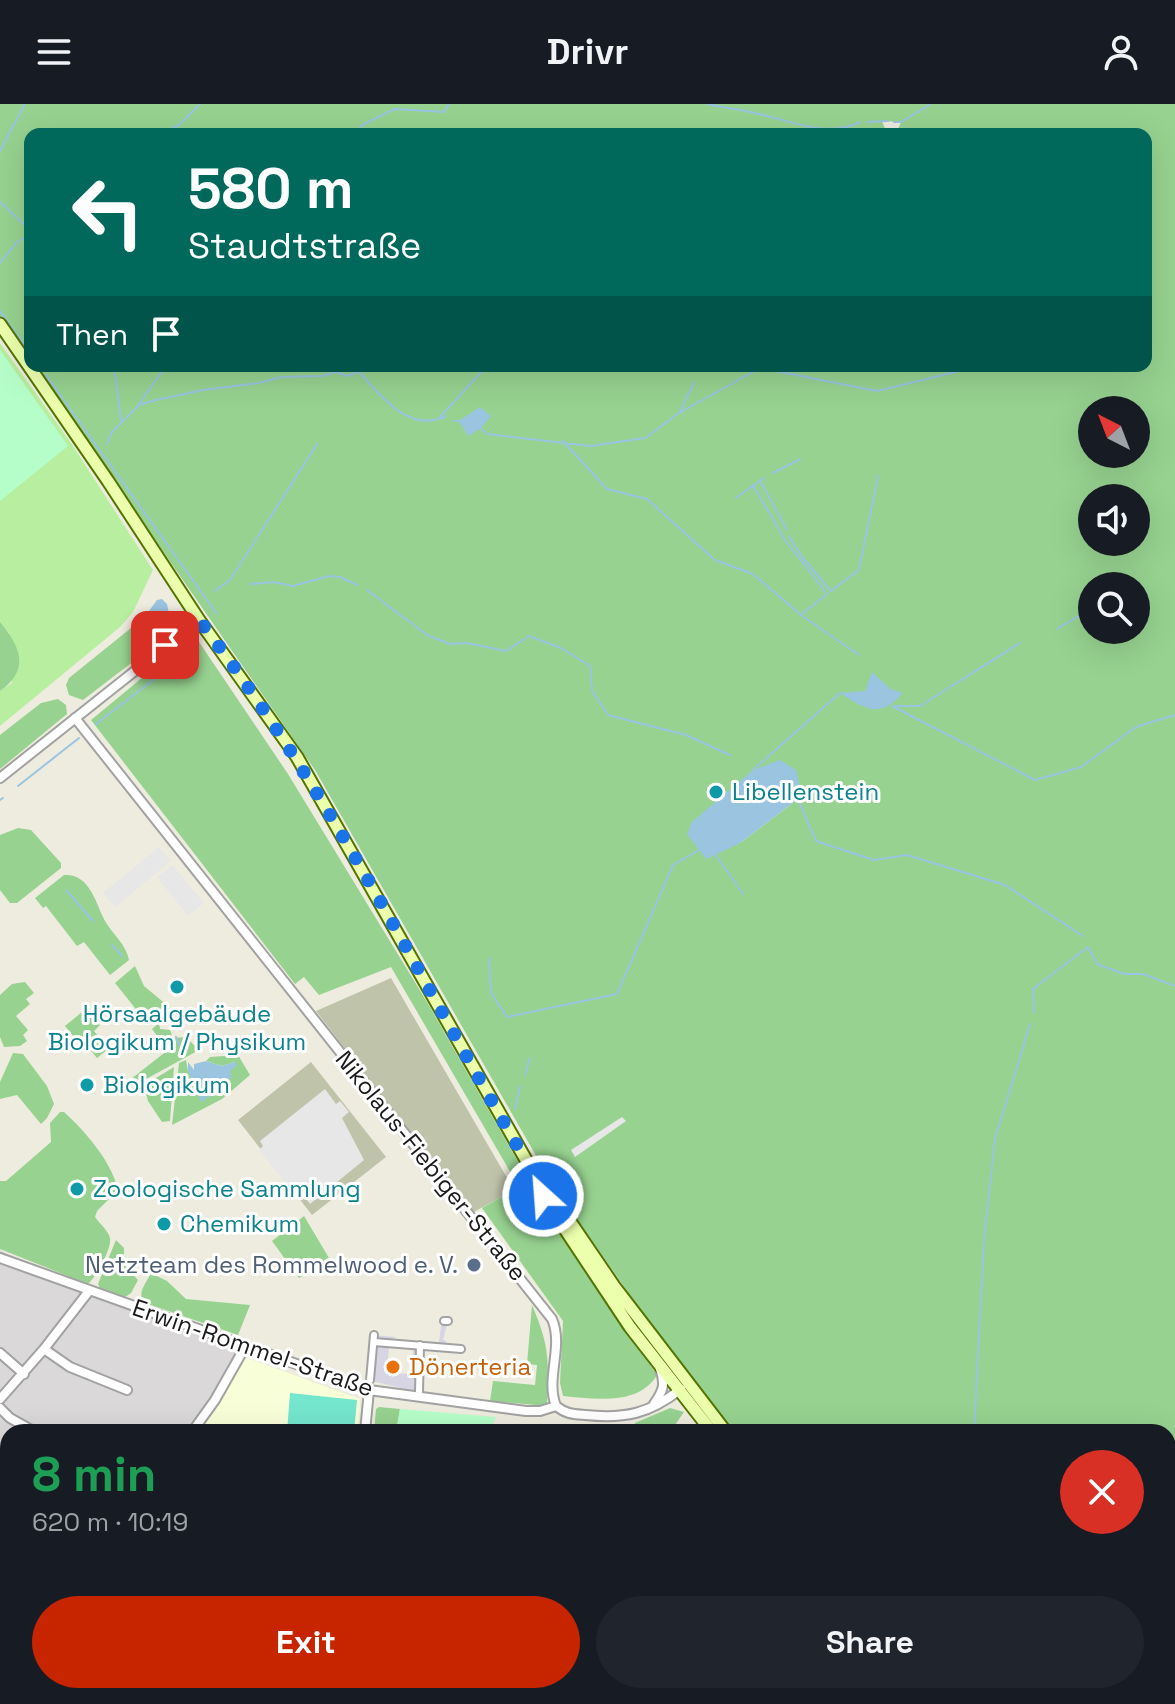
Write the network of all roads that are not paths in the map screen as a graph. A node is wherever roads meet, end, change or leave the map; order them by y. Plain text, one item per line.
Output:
1 (0, 324) edge
2 (24, 359) edge
3 (33, 372) edge
4 (199, 620) junction
5 (75, 718) junction
6 (0, 778) edge
7 (538, 1181) junction
8 (0, 1258) edge
9 (89, 1291) junction
10 (416, 1343) junction
11 (245, 1347) junction
12 (44, 1349) junction
13 (460, 1349) dead end
14 (0, 1353) edge
15 (655, 1359) junction
16 (24, 1374) junction
17 (369, 1380) junction
18 (683, 1387) junction
19 (127, 1390) dead end
20 (419, 1392) dead end
21 (0, 1399) edge
22 (556, 1406) junction
23 (0, 1408) edge
24 (651, 1408) junction
25 (21, 1424) edge
26 (198, 1424) edge
27 (366, 1424) edge
28 (707, 1424) edge
29 (718, 1424) edge

1 - 2 main road
3 - 4 main road
4 - 5 street
4 - 7 main road
5 - 6 street
5 - 22 street, Nikolaus-Fiebiger-Straße
7 - 15 main road
7 - 18 main road
8 - 9 street, Erwin-Rommel-Straße
9 - 11 street, Erwin-Rommel-Straße
9 - 12 street
10 - 13 street
10 - 17 street
10 - 20 street
11 - 17 street, Erwin-Rommel-Straße
11 - 26 street
12 - 16 street
12 - 19 street
14 - 16 street
15 - 18 main road
15 - 24 street
16 - 21 street
17 - 22 street, Erwin-Rommel-Straße
17 - 27 street
18 - 24 street, Erwin-Rommel-Straße
18 - 28 main road
18 - 29 main road
22 - 24 street, Erwin-Rommel-Straße
23 - 25 street

